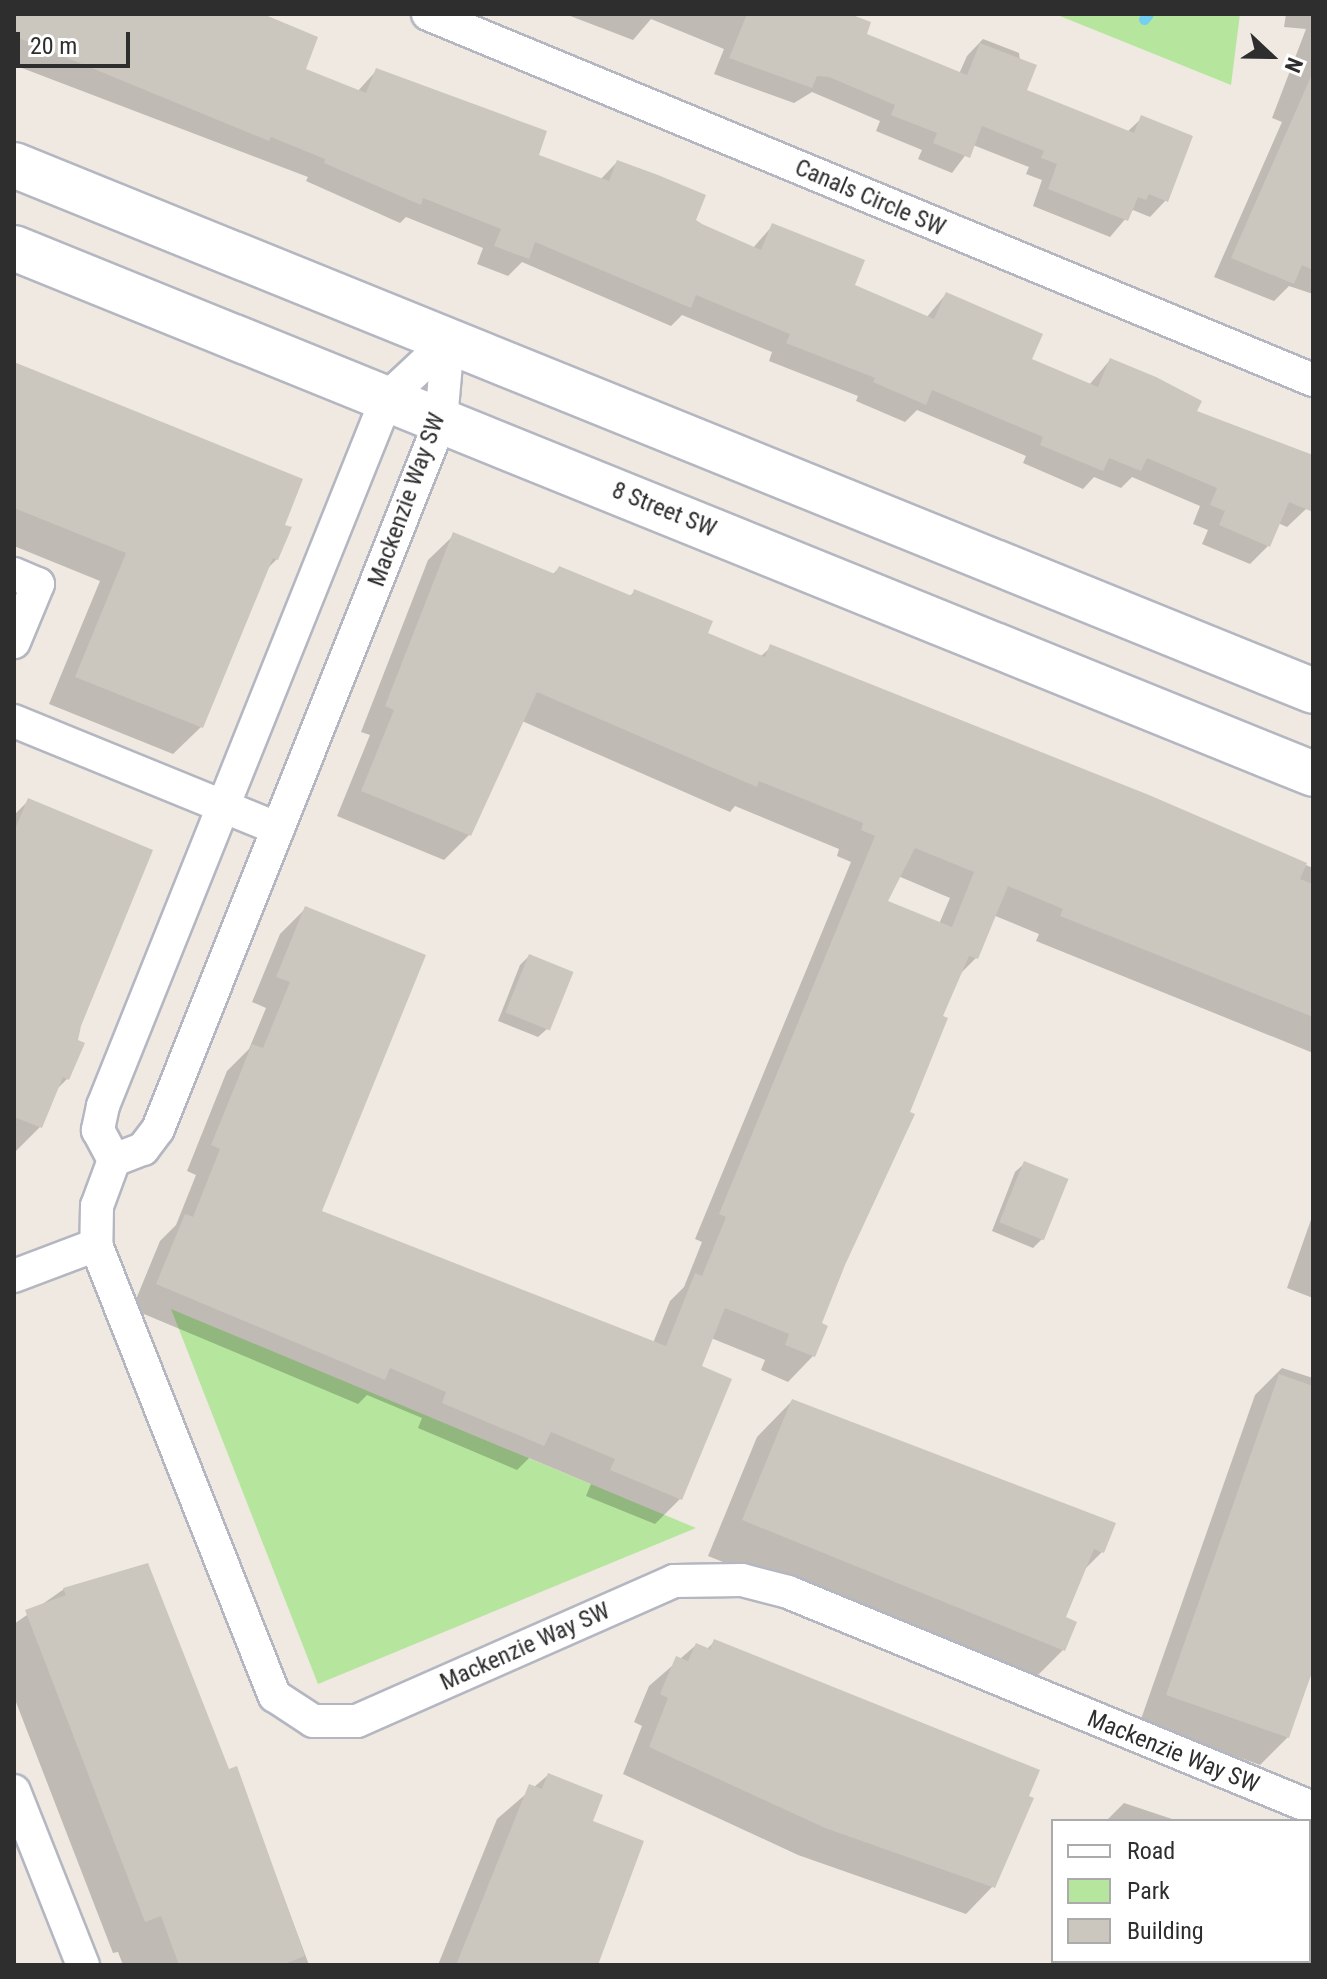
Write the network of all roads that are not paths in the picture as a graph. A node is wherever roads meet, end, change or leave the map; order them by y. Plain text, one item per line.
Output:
1 (428, 14) edge
2 (14, 165) edge
3 (14, 248) edge
4 (448, 341) junction
5 (1313, 380) edge
6 (387, 398) junction
7 (441, 420) junction
8 (14, 574) edge
9 (14, 642) edge
10 (1313, 691) edge
11 (14, 721) edge
12 (1313, 774) edge
13 (224, 806) junction
14 (278, 829) junction
15 (114, 1160) junction
16 (96, 1245) junction
17 (14, 1276) edge
18 (14, 1791) edge
19 (1313, 1808) edge
20 (83, 1965) edge

1 - 5 street, Canals Circle SW
2 - 4 main road
3 - 6 main road, 8 Street SW
4 - 6 street, Mackenzie Way SW
4 - 7 street, Mackenzie Way SW
4 - 10 main road
6 - 7 main road, 8 Street SW
6 - 13 street, Mackenzie Way SW
7 - 12 main road, 8 Street SW
7 - 14 street, Mackenzie Way SW
8 - 9 street
11 - 13 street
13 - 14 street
13 - 15 street, Mackenzie Way SW
14 - 15 street, Mackenzie Way SW
15 - 16 street, Mackenzie Way SW
16 - 17 street
16 - 19 street, Mackenzie Way SW
18 - 20 street

